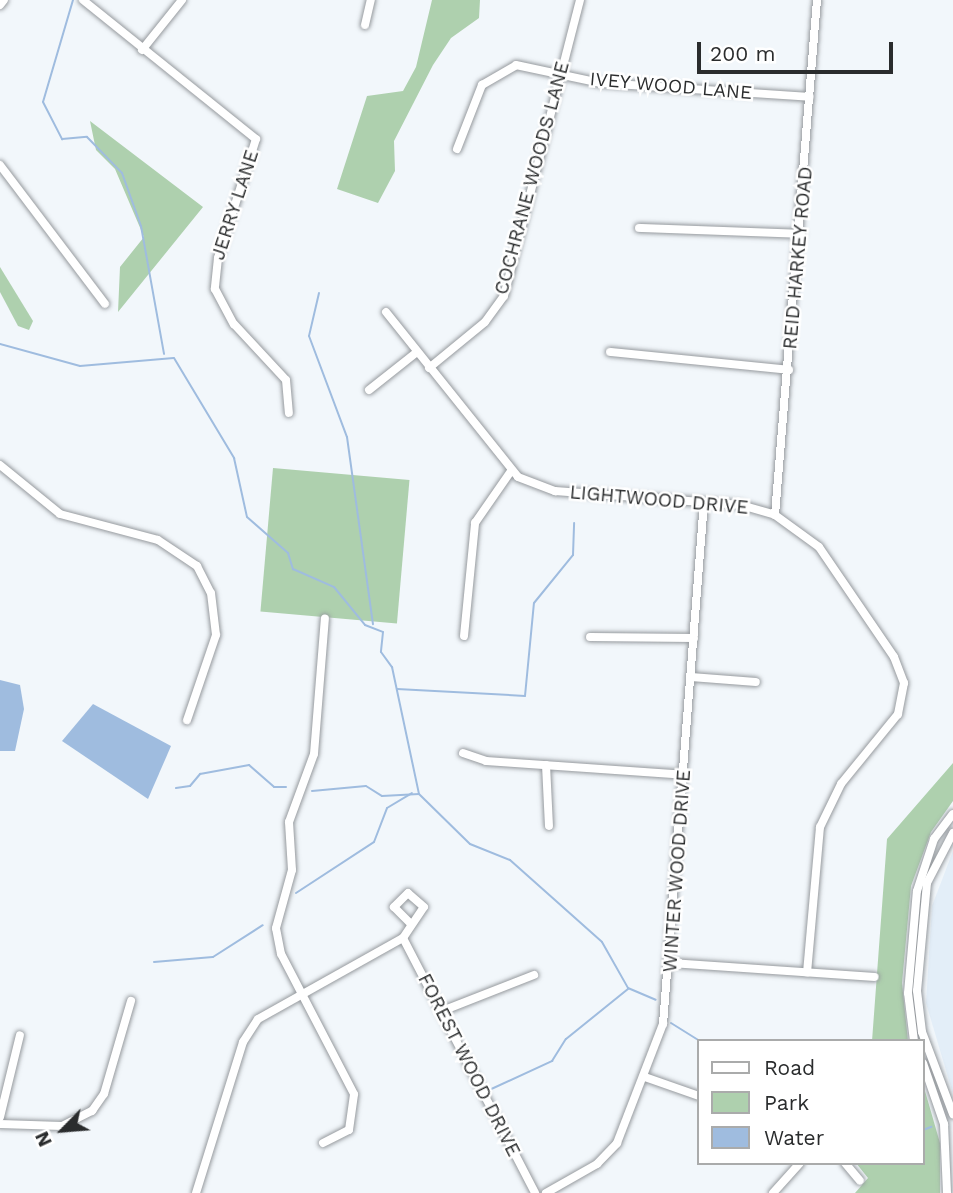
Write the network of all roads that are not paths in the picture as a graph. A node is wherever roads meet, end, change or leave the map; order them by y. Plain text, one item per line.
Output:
1 (4, 0) edge
2 (83, 0) edge
3 (182, 0) edge
4 (372, 0) edge
5 (580, 0) edge
6 (817, 0) edge
7 (0, 5) edge
8 (365, 25) dead end
9 (142, 50) junction
10 (560, 73) junction
11 (810, 97) junction
12 (457, 149) dead end
13 (0, 165) edge
14 (639, 228) dead end
15 (801, 234) junction
16 (104, 304) dead end
17 (386, 312) dead end
18 (417, 352) junction
19 (610, 352) dead end
20 (429, 368) junction
21 (789, 370) junction
22 (369, 390) dead end
23 (289, 413) dead end
24 (0, 465) edge
25 (511, 471) junction
26 (704, 502) junction
27 (775, 515) junction
28 (325, 618) dead end
29 (464, 636) dead end
30 (590, 637) dead end
31 (694, 638) junction
32 (691, 677) junction
33 (756, 682) dead end
34 (187, 720) dead end
35 (463, 753) dead end
36 (546, 765) junction
37 (684, 775) junction
38 (953, 814) edge
39 (549, 826) dead end
40 (953, 832) edge
41 (410, 923) dead end
42 (403, 938) junction
43 (671, 963) junction
44 (807, 972) junction
45 (534, 975) dead end
46 (875, 977) dead end
47 (300, 992) junction
48 (131, 1001) dead end
49 (442, 1011) junction
50 (20, 1035) dead end
51 (914, 1039) edge
52 (925, 1039) edge
53 (925, 1040) edge
54 (925, 1069) edge
55 (645, 1077) junction
56 (698, 1096) edge
57 (953, 1114) edge
58 (0, 1117) edge
59 (0, 1124) edge
60 (323, 1143) dead end
61 (798, 1165) edge
62 (847, 1165) edge
63 (860, 1181) dead end
64 (196, 1193) edge
65 (535, 1193) edge
66 (546, 1193) edge
67 (773, 1193) edge
68 (947, 1193) edge

1 - 7 street
2 - 9 street
3 - 9 street
4 - 8 street
5 - 10 street, COCHRANE WOODS LANE
6 - 11 street, REID HARKEY ROAD
9 - 23 street, JERRY LANE
10 - 11 street, IVEY WOOD LANE
10 - 12 street, IVEY WOOD LANE
10 - 20 street, COCHRANE WOODS LANE
11 - 15 street, REID HARKEY ROAD
13 - 16 street
14 - 15 street
15 - 21 street, REID HARKEY ROAD
17 - 18 street, LIGHTWOOD DRIVE
18 - 20 street, LIGHTWOOD DRIVE
18 - 22 street
19 - 21 street
20 - 25 street, LIGHTWOOD DRIVE
21 - 27 street, REID HARKEY ROAD
24 - 34 street
25 - 26 street, LIGHTWOOD DRIVE
25 - 29 street
26 - 27 street, LIGHTWOOD DRIVE
26 - 31 street, WINTER WOOD DRIVE
27 - 44 street, LIGHTWOOD DRIVE
28 - 47 street
30 - 31 street
31 - 32 street, WINTER WOOD DRIVE
32 - 33 street
32 - 37 street, WINTER WOOD DRIVE
35 - 36 street
36 - 37 street
36 - 39 street
37 - 43 street, WINTER WOOD DRIVE
38 - 51 street
40 - 52 street
41 - 42 street
42 - 47 street
42 - 49 street, FOREST WOOD DRIVE
43 - 44 street
43 - 55 street, WINTER WOOD DRIVE
44 - 46 street
45 - 49 street
47 - 60 street
47 - 64 street
48 - 59 street
49 - 65 street, FOREST WOOD DRIVE
50 - 58 street
53 - 57 street
54 - 68 street
55 - 56 street
55 - 66 street, WINTER WOOD DRIVE
61 - 67 street
62 - 63 street

